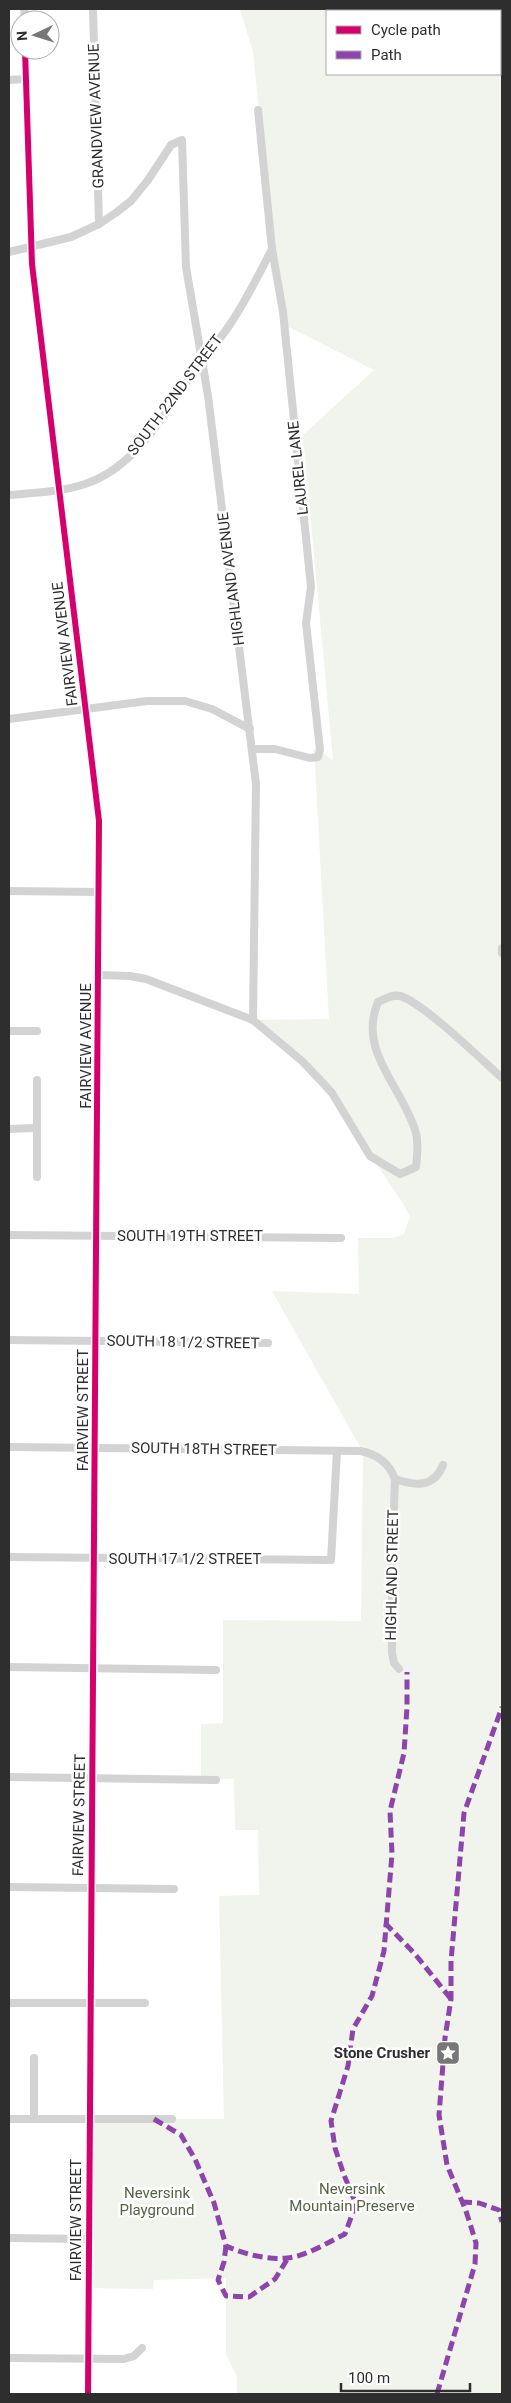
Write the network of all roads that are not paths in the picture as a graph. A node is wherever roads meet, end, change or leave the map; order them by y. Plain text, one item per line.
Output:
1 (93, 9) edge
2 (25, 60) edge
3 (26, 79) junction
4 (9, 80) edge
5 (258, 110) dead end
6 (99, 224) junction
7 (30, 248) junction
8 (272, 249) junction
9 (9, 252) edge
10 (203, 358) junction
11 (60, 490) junction
12 (9, 495) edge
13 (86, 709) junction
14 (9, 719) edge
15 (250, 729) junction
16 (252, 749) junction
17 (9, 891) edge
18 (99, 892) junction
19 (502, 948) edge
20 (502, 953) edge
21 (99, 974) junction
22 (253, 1020) junction
23 (9, 1031) edge
24 (37, 1031) dead end
25 (502, 1078) edge
26 (37, 1080) dead end
27 (36, 1128) junction
28 (9, 1129) edge
29 (37, 1177) dead end
30 (9, 1235) edge
31 (97, 1236) junction
32 (342, 1238) dead end
33 (9, 1340) edge
34 (96, 1341) junction
35 (268, 1343) dead end
36 (9, 1447) edge
37 (95, 1448) junction
38 (337, 1451) junction
39 (443, 1465) dead end
40 (393, 1475) junction
41 (9, 1557) edge
42 (94, 1558) junction
43 (9, 1667) edge
44 (93, 1668) junction
45 (399, 1669) dead end
46 (216, 1670) dead end
47 (9, 1777) edge
48 (92, 1778) junction
49 (216, 1780) dead end
50 (9, 1887) edge
51 (91, 1888) junction
52 (174, 1889) dead end
53 (9, 2003) edge
54 (90, 2003) junction
55 (145, 2003) dead end
56 (34, 2058) dead end
57 (9, 2119) edge
58 (34, 2119) junction
59 (89, 2119) junction
60 (172, 2119) dead end
61 (9, 2238) edge
62 (88, 2239) junction
63 (142, 2348) dead end
64 (9, 2358) edge
65 (88, 2359) junction
66 (88, 2394) edge

1 - 6 street, GRANDVIEW AVENUE
2 - 3 street, FAIRVIEW AVENUE
3 - 4 street
3 - 7 street, FAIRVIEW AVENUE
5 - 8 street, LAUREL LANE
6 - 7 street
6 - 10 street, HIGHLAND AVENUE
7 - 9 street
7 - 11 street, FAIRVIEW AVENUE
8 - 10 street, SOUTH 22ND STREET
8 - 16 street, LAUREL LANE
10 - 11 street, SOUTH 22ND STREET
10 - 15 street, HIGHLAND AVENUE
11 - 12 street, SOUTH 22ND STREET
11 - 13 street, FAIRVIEW AVENUE
13 - 14 street
13 - 15 street
13 - 18 street, FAIRVIEW AVENUE
15 - 16 street, HIGHLAND AVENUE
16 - 22 street, HIGHLAND AVENUE
17 - 18 street
18 - 21 street, FAIRVIEW AVENUE
19 - 20 street
21 - 22 street
21 - 31 street, FAIRVIEW AVENUE
22 - 25 street
23 - 24 street
26 - 27 street
27 - 28 street
27 - 29 street
30 - 31 street, SOUTH 19TH STREET
31 - 32 street, SOUTH 19TH STREET
31 - 34 street, FAIRVIEW STREET
33 - 34 street, SOUTH 18 1/2 STREET
34 - 35 street, SOUTH 18 1/2 STREET
34 - 37 street, FAIRVIEW STREET
36 - 37 street, SOUTH 18TH STREET
37 - 38 street, SOUTH 18TH STREET
37 - 42 street, FAIRVIEW STREET
38 - 40 street, SOUTH 18TH STREET
38 - 42 street, SOUTH 17 1/2 STREET
39 - 40 street
40 - 45 street, HIGHLAND STREET
41 - 42 street, SOUTH 17 1/2 STREET
42 - 44 street, FAIRVIEW STREET
43 - 44 street
44 - 46 street
44 - 48 street, FAIRVIEW STREET
47 - 48 street
48 - 49 street
48 - 51 street, FAIRVIEW STREET
50 - 51 street
51 - 52 street
51 - 54 street, FAIRVIEW STREET
53 - 54 street
54 - 55 street
54 - 59 street, FAIRVIEW STREET
56 - 58 street
57 - 58 street
58 - 59 street
59 - 60 street
59 - 62 street, FAIRVIEW STREET
61 - 62 street
62 - 65 street, FAIRVIEW STREET
63 - 65 street
64 - 65 street
65 - 66 street, FAIRVIEW STREET

